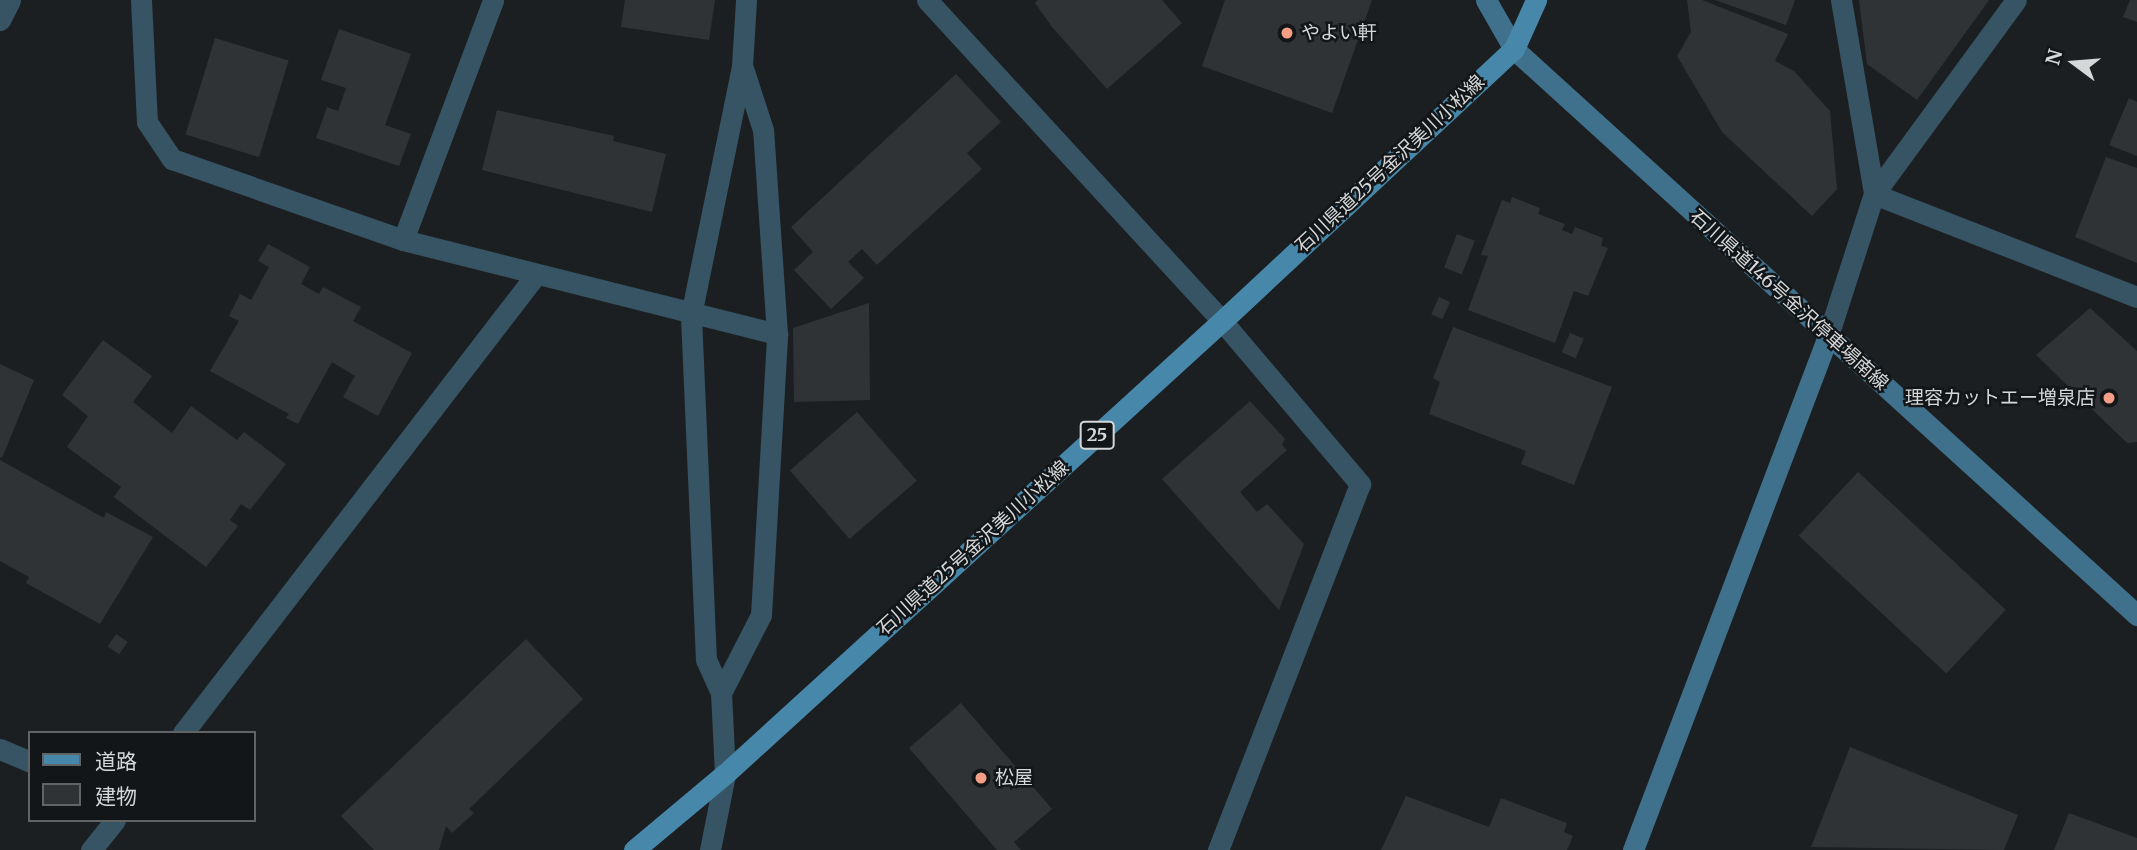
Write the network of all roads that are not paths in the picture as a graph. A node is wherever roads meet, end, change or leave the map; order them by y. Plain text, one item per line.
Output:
1 (8, 0) edge
2 (141, 0) edge
3 (493, 0) edge
4 (746, 0) edge
5 (927, 0) edge
6 (1486, 0) edge
7 (1536, 0) edge
8 (1841, 0) edge
9 (2016, 0) edge
10 (0, 3) edge
11 (0, 20) edge
12 (1514, 49) junction
13 (742, 66) junction
14 (1874, 194) junction
15 (402, 240) junction
16 (535, 276) junction
17 (2137, 297) edge
18 (691, 315) junction
19 (1222, 321) junction
20 (777, 334) junction
21 (1828, 336) junction
22 (2137, 615) edge
23 (721, 692) junction
24 (185, 731) edge
25 (0, 748) edge
26 (28, 761) edge
27 (724, 774) junction
28 (113, 822) edge
29 (91, 850) edge
30 (635, 850) edge
31 (710, 850) edge
32 (1217, 850) edge
33 (1633, 850) edge

1 - 10 street
1 - 11 street
2 - 15 street
3 - 15 street
4 - 13 street
5 - 19 street
6 - 12 main road, 石川県道146号金沢停車場南線
7 - 12 main road, 石川県道25号金沢美川小松線 / 25
8 - 14 street
9 - 14 street
12 - 19 main road, 石川県道25号金沢美川小松線 / 25
12 - 21 main road, 石川県道146号金沢停車場南線
13 - 18 street
13 - 20 street
14 - 17 street
14 - 21 street
15 - 16 street
16 - 18 street
16 - 24 street
18 - 20 street
18 - 23 street
19 - 27 main road, 石川県道25号金沢美川小松線 / 25
19 - 32 street
20 - 23 street
21 - 22 main road, 石川県道146号金沢停車場南線
21 - 33 main road
23 - 27 street
25 - 26 street
27 - 30 main road, 石川県道25号金沢美川小松線 / 25
27 - 31 street
28 - 29 street

